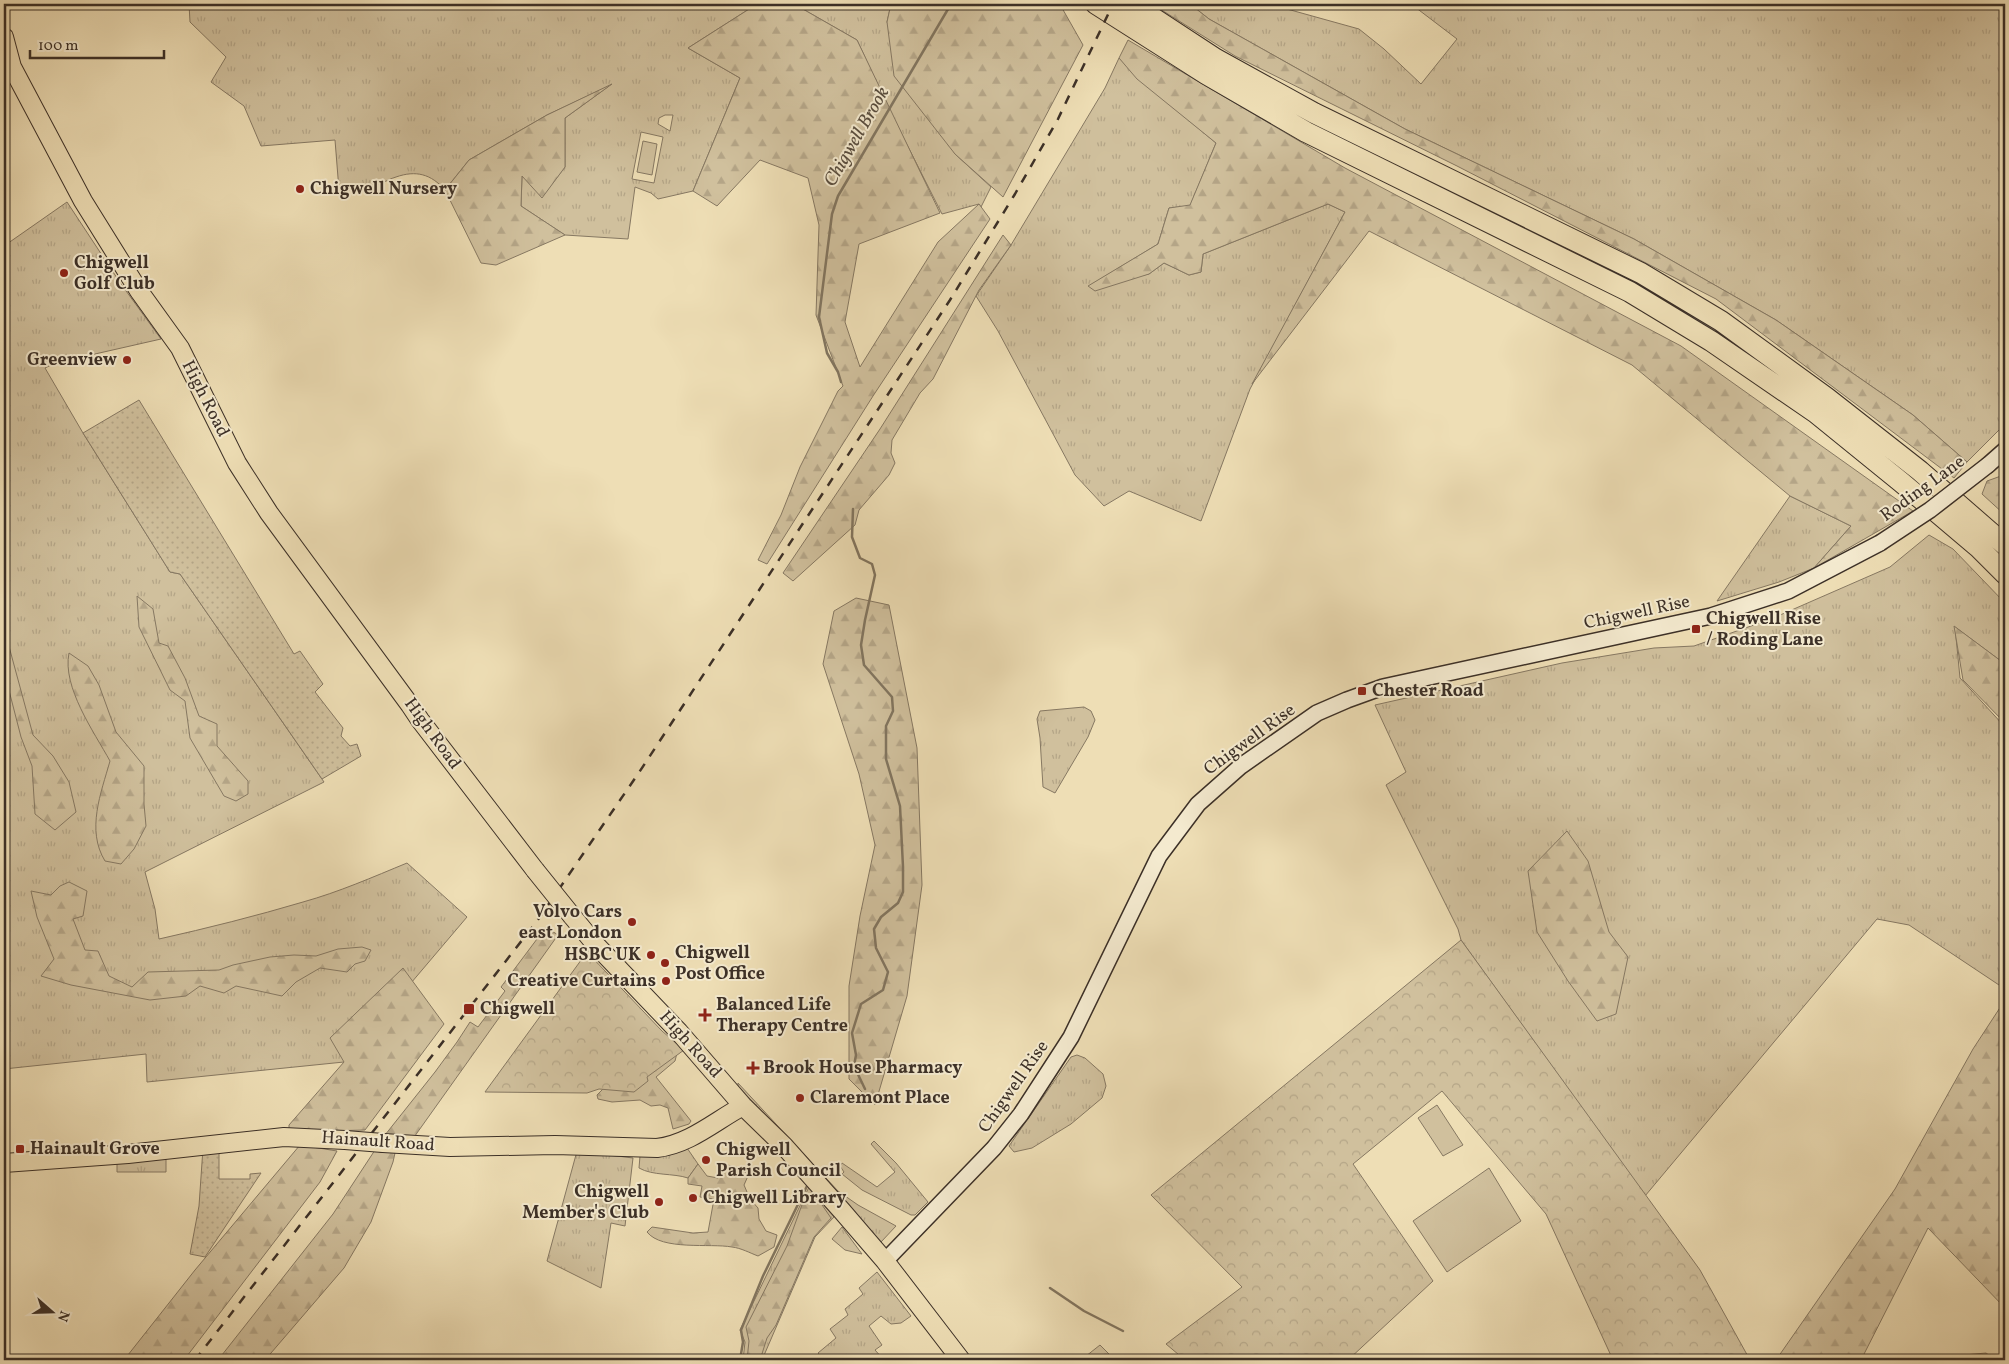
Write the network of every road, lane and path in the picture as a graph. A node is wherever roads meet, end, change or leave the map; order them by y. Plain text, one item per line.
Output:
1 (1096, 4) edge
2 (1132, 4) edge
3 (4, 37) edge
4 (2005, 450) edge
5 (2005, 545) edge
6 (1860, 554) joint
7 (2005, 574) edge
8 (743, 1106) junction
9 (4, 1163) edge
10 (885, 1261) junction
11 (961, 1360) edge

1 - 7 highway
2 - 5 highway
3 - 8 main road, High Road, bridge
4 - 6 main road, Roding Lane, bridge
6 - 10 main road, Chigwell Rise
8 - 9 main road, Hainault Road, bridge
8 - 10 main road, High Road
10 - 11 main road, High Road

